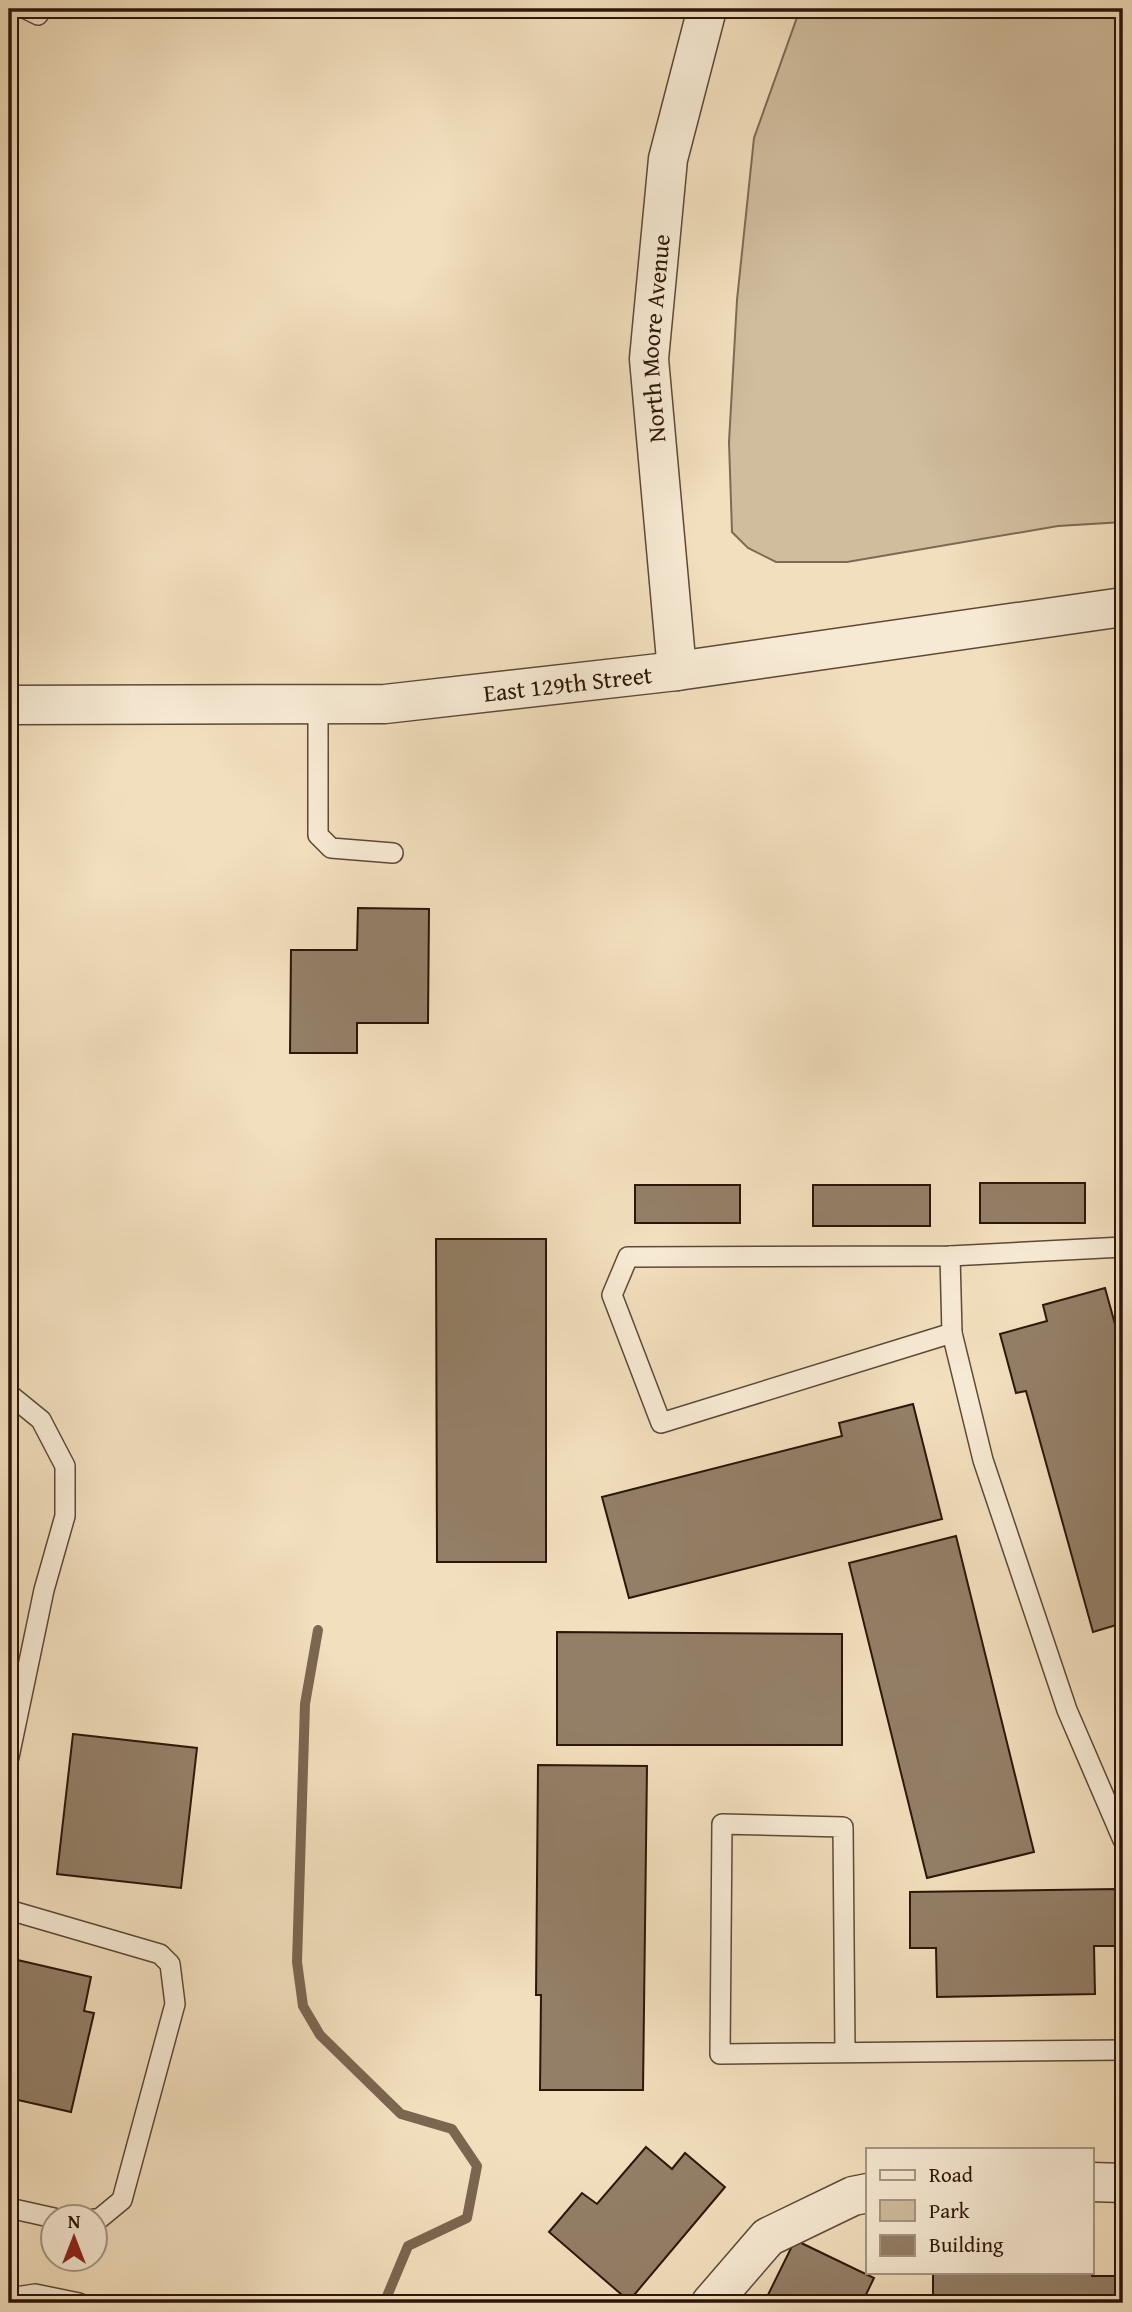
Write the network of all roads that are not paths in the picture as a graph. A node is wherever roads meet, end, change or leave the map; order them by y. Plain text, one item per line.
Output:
1 (26, 9) edge
2 (42, 9) edge
3 (707, 9) edge
4 (1123, 607) edge
5 (677, 671) junction
6 (318, 704) junction
7 (9, 705) edge
8 (393, 853) dead end
9 (1123, 1247) edge
10 (950, 1256) junction
11 (952, 1333) junction
12 (9, 1394) edge
13 (9, 1757) edge
14 (1123, 1839) edge
15 (9, 1910) edge
16 (1123, 2050) edge
17 (845, 2052) junction
18 (1094, 2182) edge
19 (1123, 2183) edge
20 (866, 2193) edge
21 (9, 2208) edge
22 (108, 2212) edge
23 (38, 2214) edge
24 (9, 2298) edge
25 (79, 2303) edge
26 (711, 2303) edge

1 - 2 lane
3 - 5 street, North Moore Avenue
4 - 5 street, East 129th Street
5 - 6 street, East 129th Street
6 - 7 street, East 129th Street
6 - 8 lane
9 - 10 lane
10 - 11 lane
10 - 11 lane
11 - 14 lane
12 - 13 lane
15 - 22 lane
16 - 17 lane
17 - 17 lane
18 - 19 street
20 - 26 street
21 - 23 lane
24 - 25 lane

